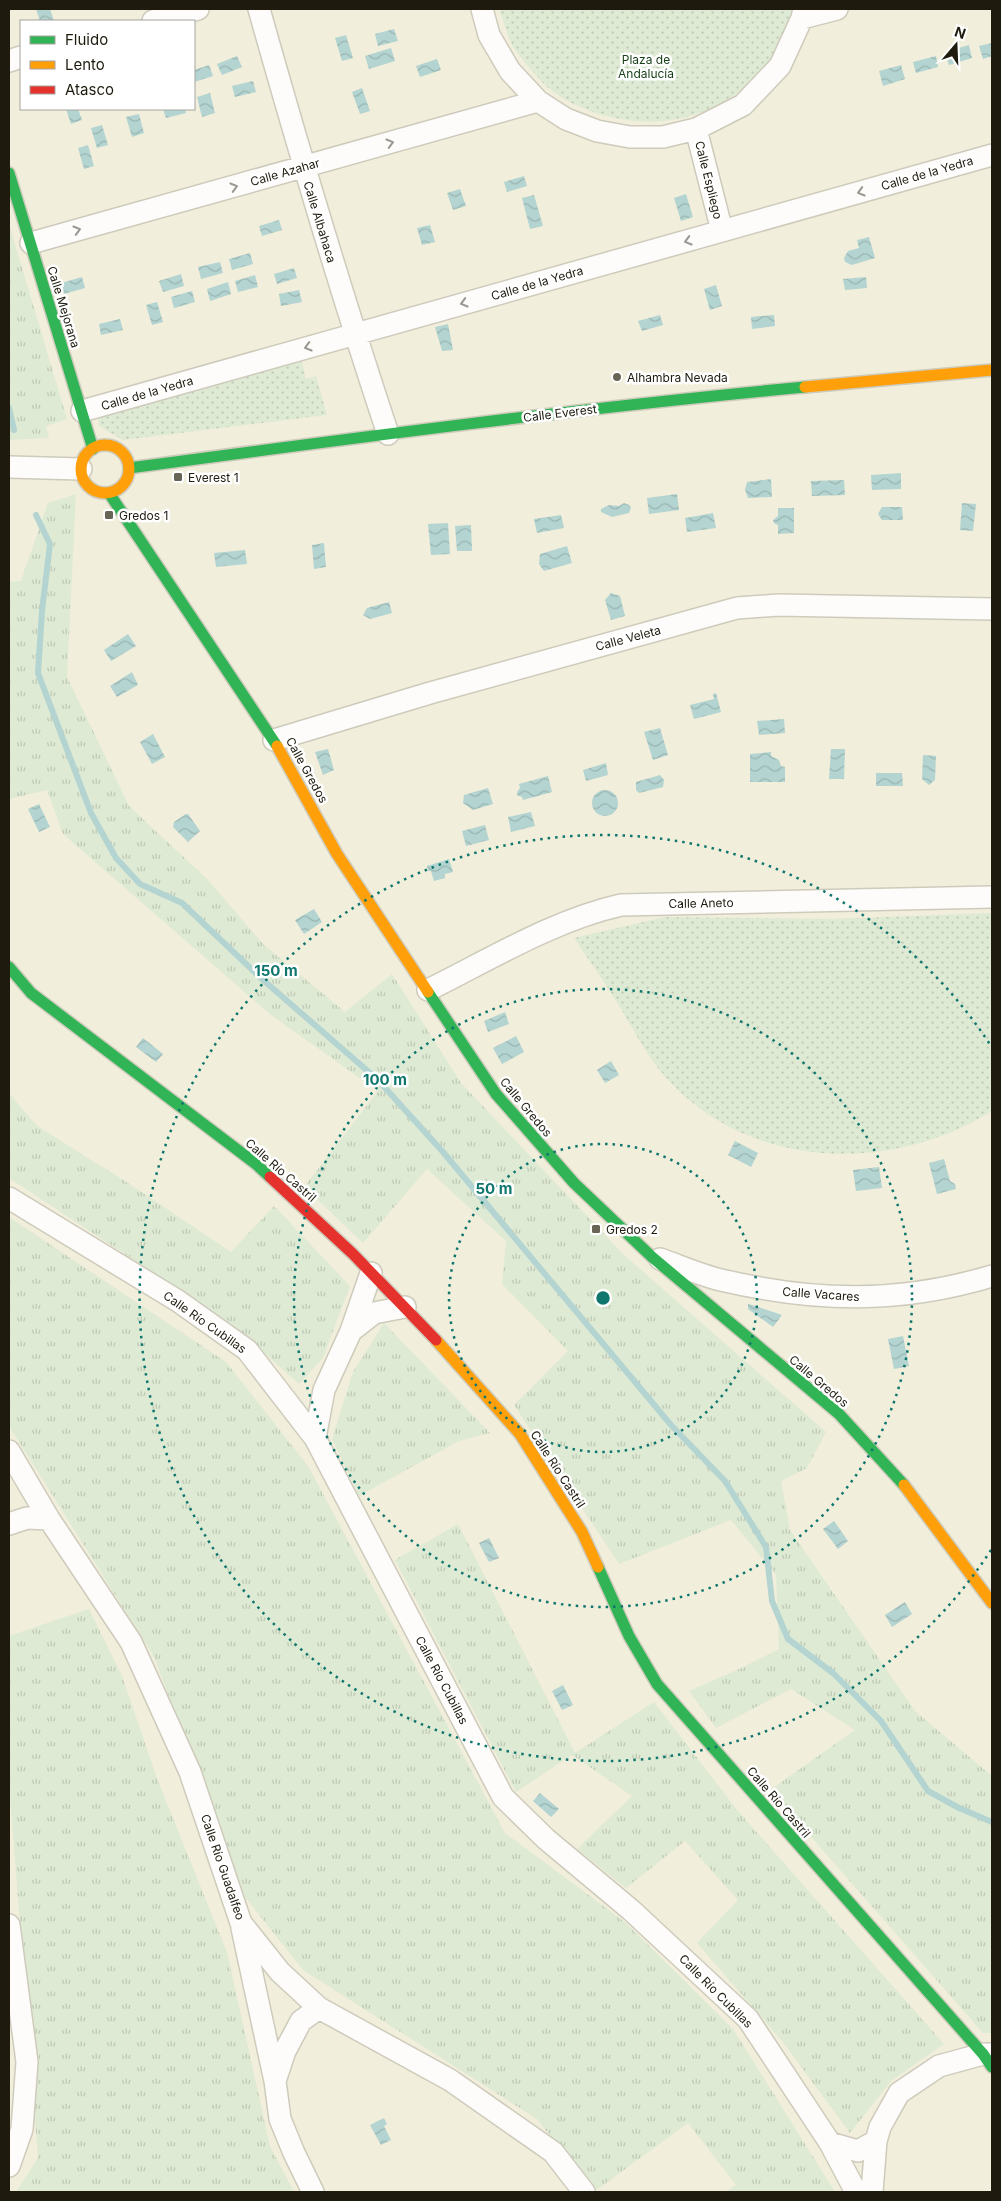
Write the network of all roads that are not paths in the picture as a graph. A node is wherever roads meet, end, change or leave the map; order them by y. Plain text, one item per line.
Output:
1 (198, 9) edge
2 (259, 9) edge
3 (482, 9) edge
4 (837, 9) edge
5 (803, 14) edge
6 (156, 20) edge
7 (538, 101) junction
8 (696, 129) junction
9 (992, 155) edge
10 (304, 167) junction
11 (9, 173) edge
12 (722, 231) junction
13 (30, 243) junction
14 (355, 334) junction
15 (992, 370) edge
16 (82, 411) junction
17 (388, 434) junction
18 (93, 448) junction
19 (9, 467) edge
20 (129, 468) junction
21 (81, 470) junction
22 (109, 493) junction
23 (992, 609) edge
24 (274, 740) junction
25 (992, 897) edge
26 (9, 967) edge
27 (428, 990) junction
28 (9, 1198) edge
29 (652, 1257) junction
30 (371, 1273) junction
31 (992, 1276) edge
32 (405, 1307) junction
33 (351, 1331) junction
34 (324, 1390) junction
35 (284, 1398) junction
36 (315, 1438) junction
37 (9, 1451) edge
38 (49, 1518) junction
39 (9, 1524) edge
40 (992, 1603) edge
41 (241, 1923) junction
42 (9, 1925) edge
43 (319, 2008) junction
44 (989, 2058) edge
45 (275, 2082) junction
46 (876, 2141) junction
47 (830, 2143) junction
48 (9, 2166) edge
49 (313, 2192) edge
50 (584, 2192) edge
51 (856, 2192) edge
52 (872, 2192) edge

1 - 6 street
2 - 10 street, Calle Albahaca
3 - 7 street
4 - 5 street
5 - 8 street
7 - 8 street
10 -> 7 street, Calle Azahar
8 - 12 street, Calle Espliego
9 -> 12 street, Calle de la Yedra
13 -> 10 street, Calle Azahar
10 - 14 street, Calle Albahaca
11 - 13 street, Calle Mejorana
12 -> 14 street, Calle de la Yedra
13 - 16 street, Calle Mejorana
14 -> 16 street, Calle de la Yedra
14 - 17 street, Calle Albahaca
15 - 17 street, Calle Everest
16 - 18 street, Calle Mejorana
17 - 20 street, Calle Everest
18 - 20 street
18 - 21 street
19 - 21 street
20 - 22 street
21 - 22 street
22 - 24 street, Calle Gredos
23 - 24 street, Calle Veleta
24 - 27 street, Calle Gredos
25 - 27 street, Calle Aneto
26 - 30 street, Calle Río Castril
27 - 29 street, Calle Gredos
28 - 35 street, Calle Río Cubillas
29 - 31 street, Calle Vacares
29 - 40 street, Calle Gredos
30 - 32 street, Calle Río Castril
30 - 33 street
32 - 33 street
32 - 44 street, Calle Río Castril
33 - 34 street
34 - 35 street
34 - 36 street
35 - 36 street, Calle Río Cubillas
36 - 47 street, Calle Río Cubillas
37 - 38 street, Calle Río Guadalfeo
38 - 39 street
38 - 41 street, Calle Río Guadalfeo
41 - 43 street, Calle Río Guadalfeo
41 - 45 street
42 - 48 street
43 - 45 street
43 - 50 street, Calle Río Guadalfeo
44 - 46 street
45 - 49 street
46 - 47 street
46 - 52 street
47 - 51 street, Calle Río Cubillas

